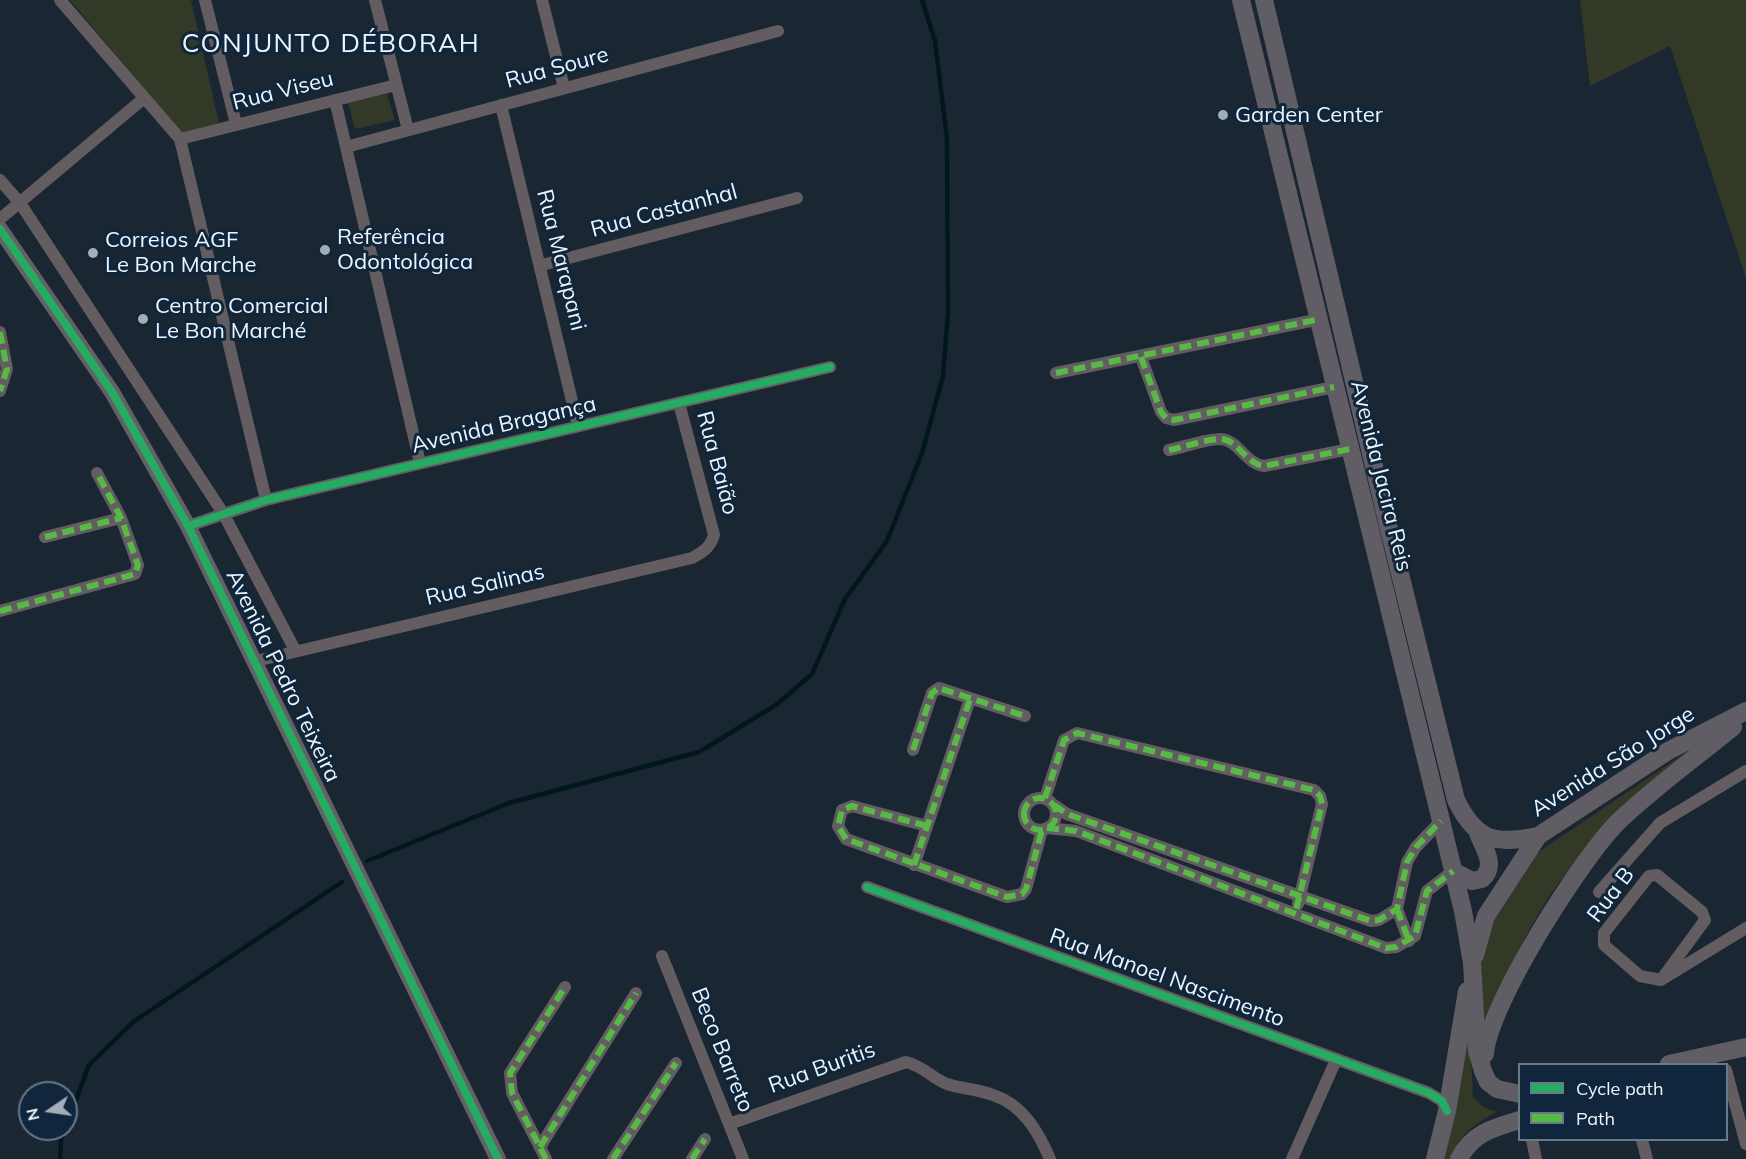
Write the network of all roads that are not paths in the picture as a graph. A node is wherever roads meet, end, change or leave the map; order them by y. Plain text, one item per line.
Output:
1 (60, 0) edge
2 (205, 0) edge
3 (375, 0) edge
4 (542, 0) edge
5 (1241, 0) edge
6 (1264, 0) edge
7 (778, 31) dead end
8 (396, 85) junction
9 (564, 88) junction
10 (143, 99) junction
11 (335, 100) junction
12 (501, 105) junction
13 (236, 124) junction
14 (408, 130) junction
15 (180, 139) junction
16 (346, 147) junction
17 (0, 180) edge
18 (797, 198) dead end
19 (20, 203) junction
20 (0, 219) edge
21 (0, 229) edge
22 (542, 265) junction
23 (1320, 319) junction
24 (0, 332) edge
25 (1141, 357) junction
26 (830, 366) dead end
27 (1056, 373) dead end
28 (1334, 387) junction
29 (0, 391) edge
30 (679, 402) junction
31 (579, 426) junction
32 (1350, 448) junction
33 (1169, 450) dead end
34 (420, 463) junction
35 (97, 473) dead end
36 (266, 500) junction
37 (223, 513) junction
38 (121, 518) junction
39 (188, 526) junction
40 (714, 535) joint
41 (45, 537) dead end
42 (0, 611) edge
43 (295, 650) junction
44 (256, 661) junction
45 (970, 699) junction
46 (1746, 711) edge
47 (1025, 716) dead end
48 (1746, 716) edge
49 (913, 750) dead end
50 (1746, 771) edge
51 (1050, 802) junction
52 (1441, 821) junction
53 (927, 826) junction
54 (1045, 829) junction
55 (1478, 833) junction
56 (1538, 836) junction
57 (914, 865) junction
58 (1453, 871) junction
59 (867, 887) dead end
60 (1599, 892) dead end
61 (1300, 898) junction
62 (1397, 909) junction
63 (1295, 914) junction
64 (1746, 928) edge
65 (1409, 941) junction
66 (662, 956) dead end
67 (1473, 963) junction
68 (1661, 980) junction
69 (565, 987) dead end
70 (636, 993) dead end
71 (1746, 1047) edge
72 (1746, 1058) edge
73 (1336, 1060) junction
74 (676, 1063) dead end
75 (1678, 1063) edge
76 (1728, 1065) edge
77 (1483, 1071) junction
78 (1728, 1080) edge
79 (1518, 1094) edge
80 (1447, 1111) junction
81 (1518, 1121) edge
82 (729, 1124) junction
83 (705, 1139) dead end
84 (1532, 1141) edge
85 (1642, 1141) edge
86 (1746, 1144) edge
87 (540, 1147) junction
88 (498, 1159) edge
89 (546, 1159) edge
90 (613, 1159) edge
91 (692, 1159) edge
92 (743, 1159) edge
93 (1050, 1159) edge
94 (1292, 1159) edge
95 (1435, 1159) edge
96 (1459, 1159) edge
97 (1536, 1159) edge
98 (1647, 1159) edge

1 - 10 street
2 - 13 street
3 - 8 street
4 - 9 street
5 - 23 main road, Avenida Jacira Reis
6 - 55 main road, Avenida Jacira Reis
7 - 9 street, Rua Soure
8 - 11 street, Rua Viseu
8 - 14 street
9 - 12 street, Rua Soure
10 - 15 street
10 - 19 street
11 - 13 street, Rua Viseu
11 - 16 street
12 - 14 street, Rua Soure
12 - 22 street, Rua Marapani
13 - 15 street, Rua Viseu
14 - 16 street, Rua Soure
15 - 36 street
16 - 34 street
17 - 19 street, Avenida Pedro Teixeira
18 - 22 street, Rua Castanhal
19 - 20 street
19 - 37 street, Avenida Pedro Teixeira
21 - 39 street, Avenida Pedro Teixeira
22 - 31 street, Rua Marapani
23 - 25 street
23 - 28 main road, Avenida Jacira Reis
24 - 29 street
25 - 27 street
25 - 28 street
26 - 30 street, Avenida Bragança
28 - 32 main road, Avenida Jacira Reis
30 - 31 street, Avenida Bragança
30 - 40 street, Rua Baião
31 - 34 street, Avenida Bragança
32 - 33 street
32 - 52 main road, Avenida Jacira Reis
34 - 36 street, Avenida Bragança
35 - 38 street
36 - 37 street, Avenida Bragança
37 - 39 street, Avenida Bragança
37 - 43 street, Avenida Pedro Teixeira
38 - 41 street
38 - 42 street
39 - 44 street, Avenida Pedro Teixeira
40 - 43 street, Rua Salinas
43 - 44 street, Rua Salinas
44 - 88 street, Avenida Pedro Teixeira
45 - 47 street
45 - 49 street
45 - 53 street
46 - 56 main road, Avenida São Jorge
48 - 77 main road
50 - 60 street
51 - 54 street
51 - 54 street
51 - 61 street
51 - 61 street
52 - 58 main road, Avenida Jacira Reis
52 - 62 street
53 - 57 street
53 - 57 street
54 - 57 street
54 - 63 street
55 - 56 main road
55 - 58 main road, Avenida Jacira Reis
56 - 67 main road, Avenida São Jorge
58 - 65 street
58 - 67 main road, Avenida Jacira Reis
59 - 73 street, Rua Manoel Nascimento
61 - 62 street
61 - 63 street
62 - 65 street
63 - 65 street
64 - 68 street
66 - 82 street, Beco Barreto
67 - 77 main road, Avenida São Jorge
67 - 80 main road, Avenida São Jorge
68 - 68 street, Rua B
69 - 87 street
70 - 87 street
71 - 75 main road
72 - 76 main road
73 - 80 street, Rua Manoel Nascimento
73 - 94 street
74 - 90 street
77 - 79 main road
78 - 86 street
80 - 95 main road, Avenida São Jorge
81 - 96 main road
82 - 92 street, Beco Barreto
82 - 93 street, Rua Buritis
83 - 91 street
84 - 97 street
85 - 98 street
87 - 89 street

